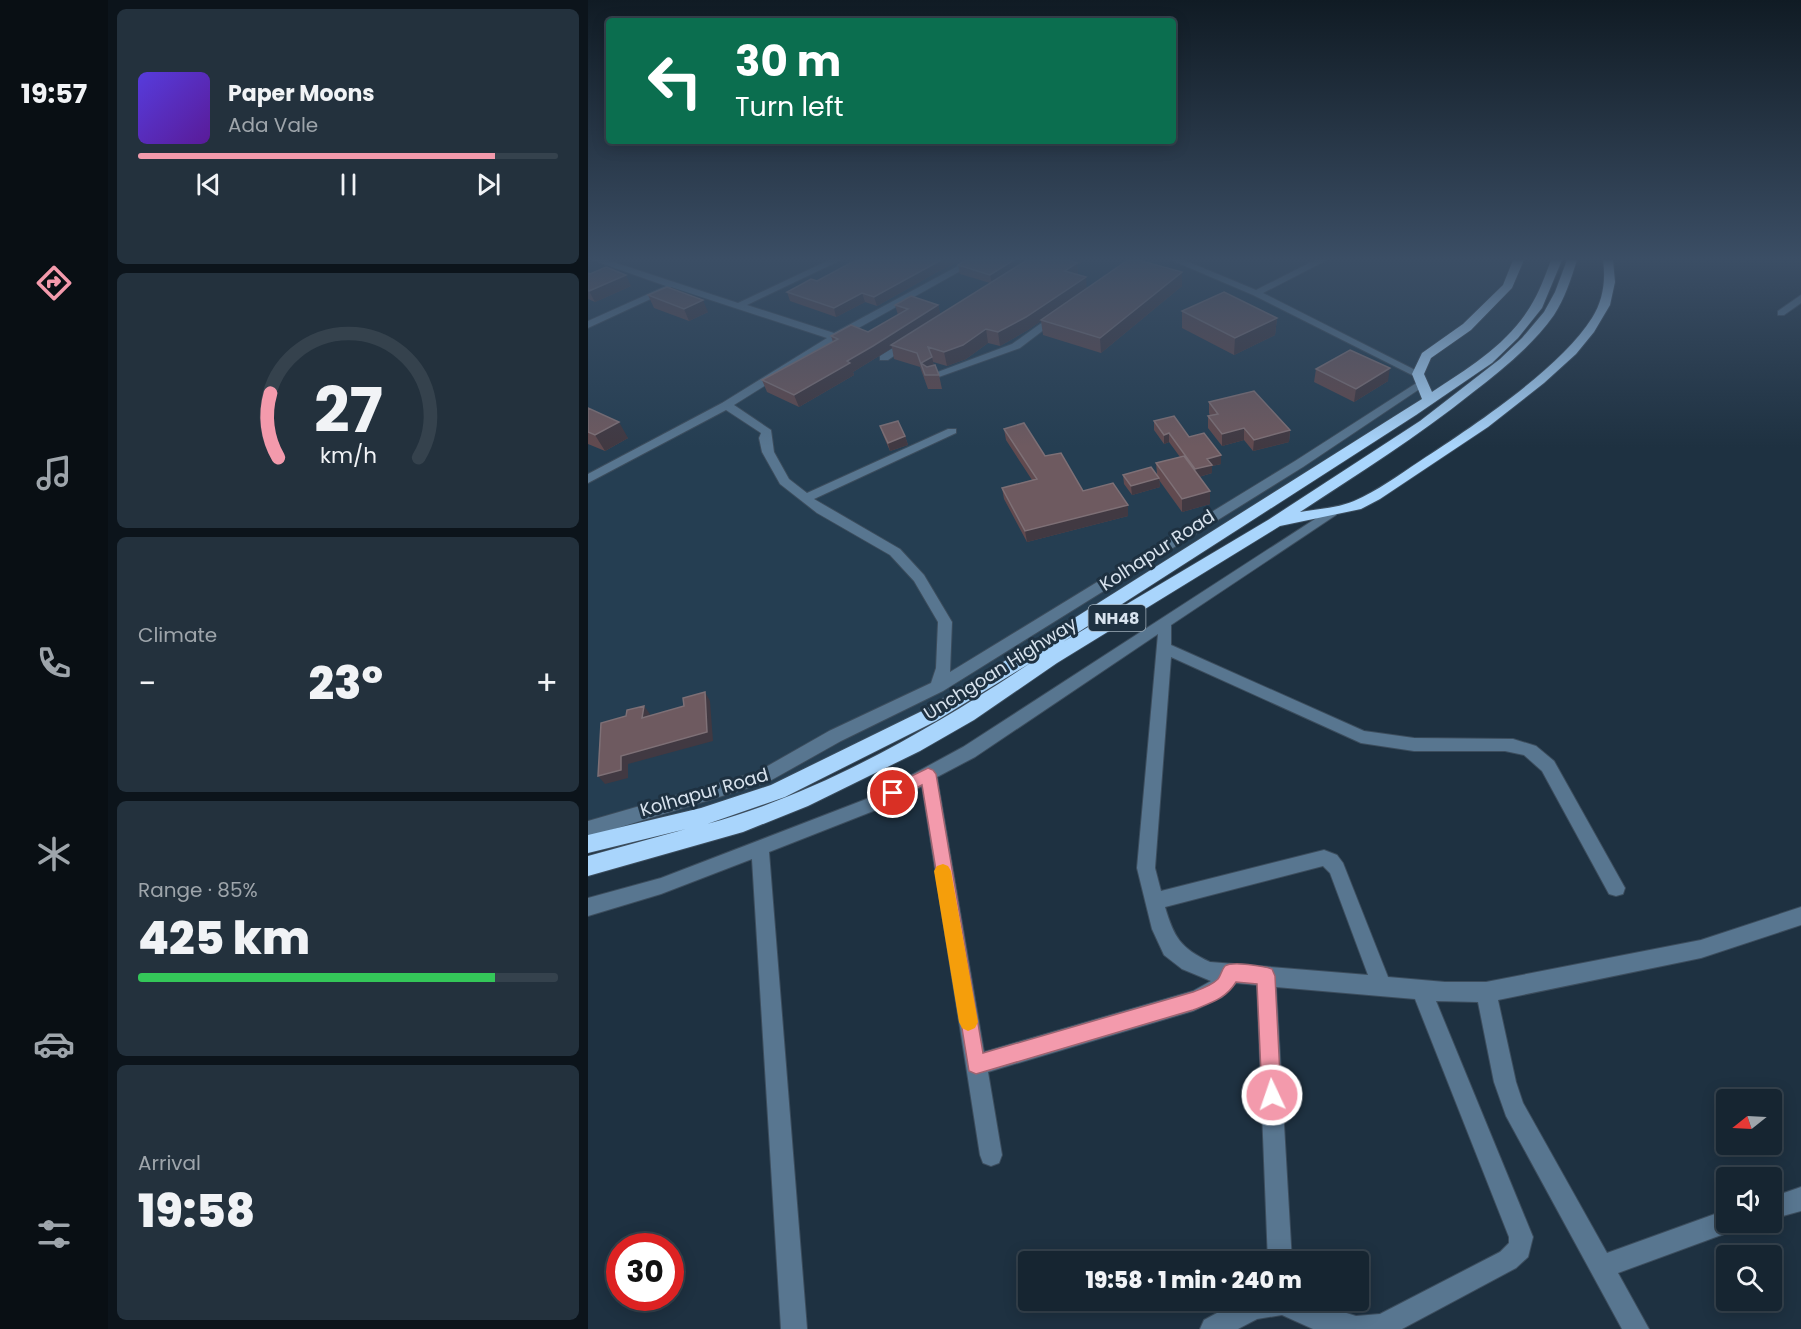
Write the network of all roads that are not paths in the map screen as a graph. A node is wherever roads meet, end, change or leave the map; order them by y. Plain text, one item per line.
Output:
1 (791, 322) edge
2 (864, 322) edge
3 (1050, 322) edge
4 (1308, 322) edge
5 (1472, 322) edge
6 (1525, 322) edge
7 (1542, 322) edge
8 (1594, 322) edge
9 (836, 337) junction
10 (914, 339) edge
11 (884, 358) dead end
12 (932, 376) edge
13 (1423, 386) junction
14 (726, 405) junction
15 (952, 431) dead end
16 (588, 479) edge
17 (805, 498) junction
18 (1332, 512) junction
19 (1273, 523) junction
20 (1164, 623) junction
21 (1163, 647) junction
22 (938, 687) junction
23 (928, 774) junction
24 (588, 829) edge
25 (588, 844) edge
26 (760, 849) junction
27 (588, 866) edge
28 (1616, 888) dead end
29 (1154, 901) junction
30 (588, 907) edge
31 (1801, 916) edge
32 (1232, 973) junction
33 (1266, 976) junction
34 (1382, 986) junction
35 (1421, 990) junction
36 (1486, 992) junction
37 (976, 1065) junction
38 (991, 1155) dead end
39 (1801, 1199) edge
40 (1782, 1205) edge
41 (1716, 1226) edge
42 (1279, 1251) edge
43 (1602, 1267) junction
44 (1247, 1311) edge
45 (1302, 1311) edge
46 (794, 1329) edge
47 (1213, 1329) edge
48 (1636, 1329) edge

1 - 9 street
2 - 9 street
3 - 12 street
4 - 13 street
5 - 13 highway
6 - 13 highway, Kolhapur Road / NH48
7 - 19 highway, Unchgoan Highway / NH48
8 - 18 highway
9 - 14 street
10 - 11 street
13 - 22 street
13 - 25 highway, Kolhapur Road / NH48
14 - 16 street
14 - 17 street
15 - 17 street
17 - 22 street
18 - 19 highway
18 - 20 street
19 - 27 highway, Unchgoan Highway / NH48
20 - 21 street
20 - 23 street
21 - 28 street
21 - 29 street
22 - 24 street
23 - 26 street
23 - 37 street
26 - 30 street
26 - 46 street
29 - 32 street
29 - 34 street
31 - 36 street
32 - 33 street
32 - 37 street
33 - 34 street
33 - 42 street
34 - 35 street
35 - 36 street
35 - 45 street
36 - 43 street
37 - 38 street
39 - 40 street
41 - 43 street
43 - 48 street
44 - 47 street

